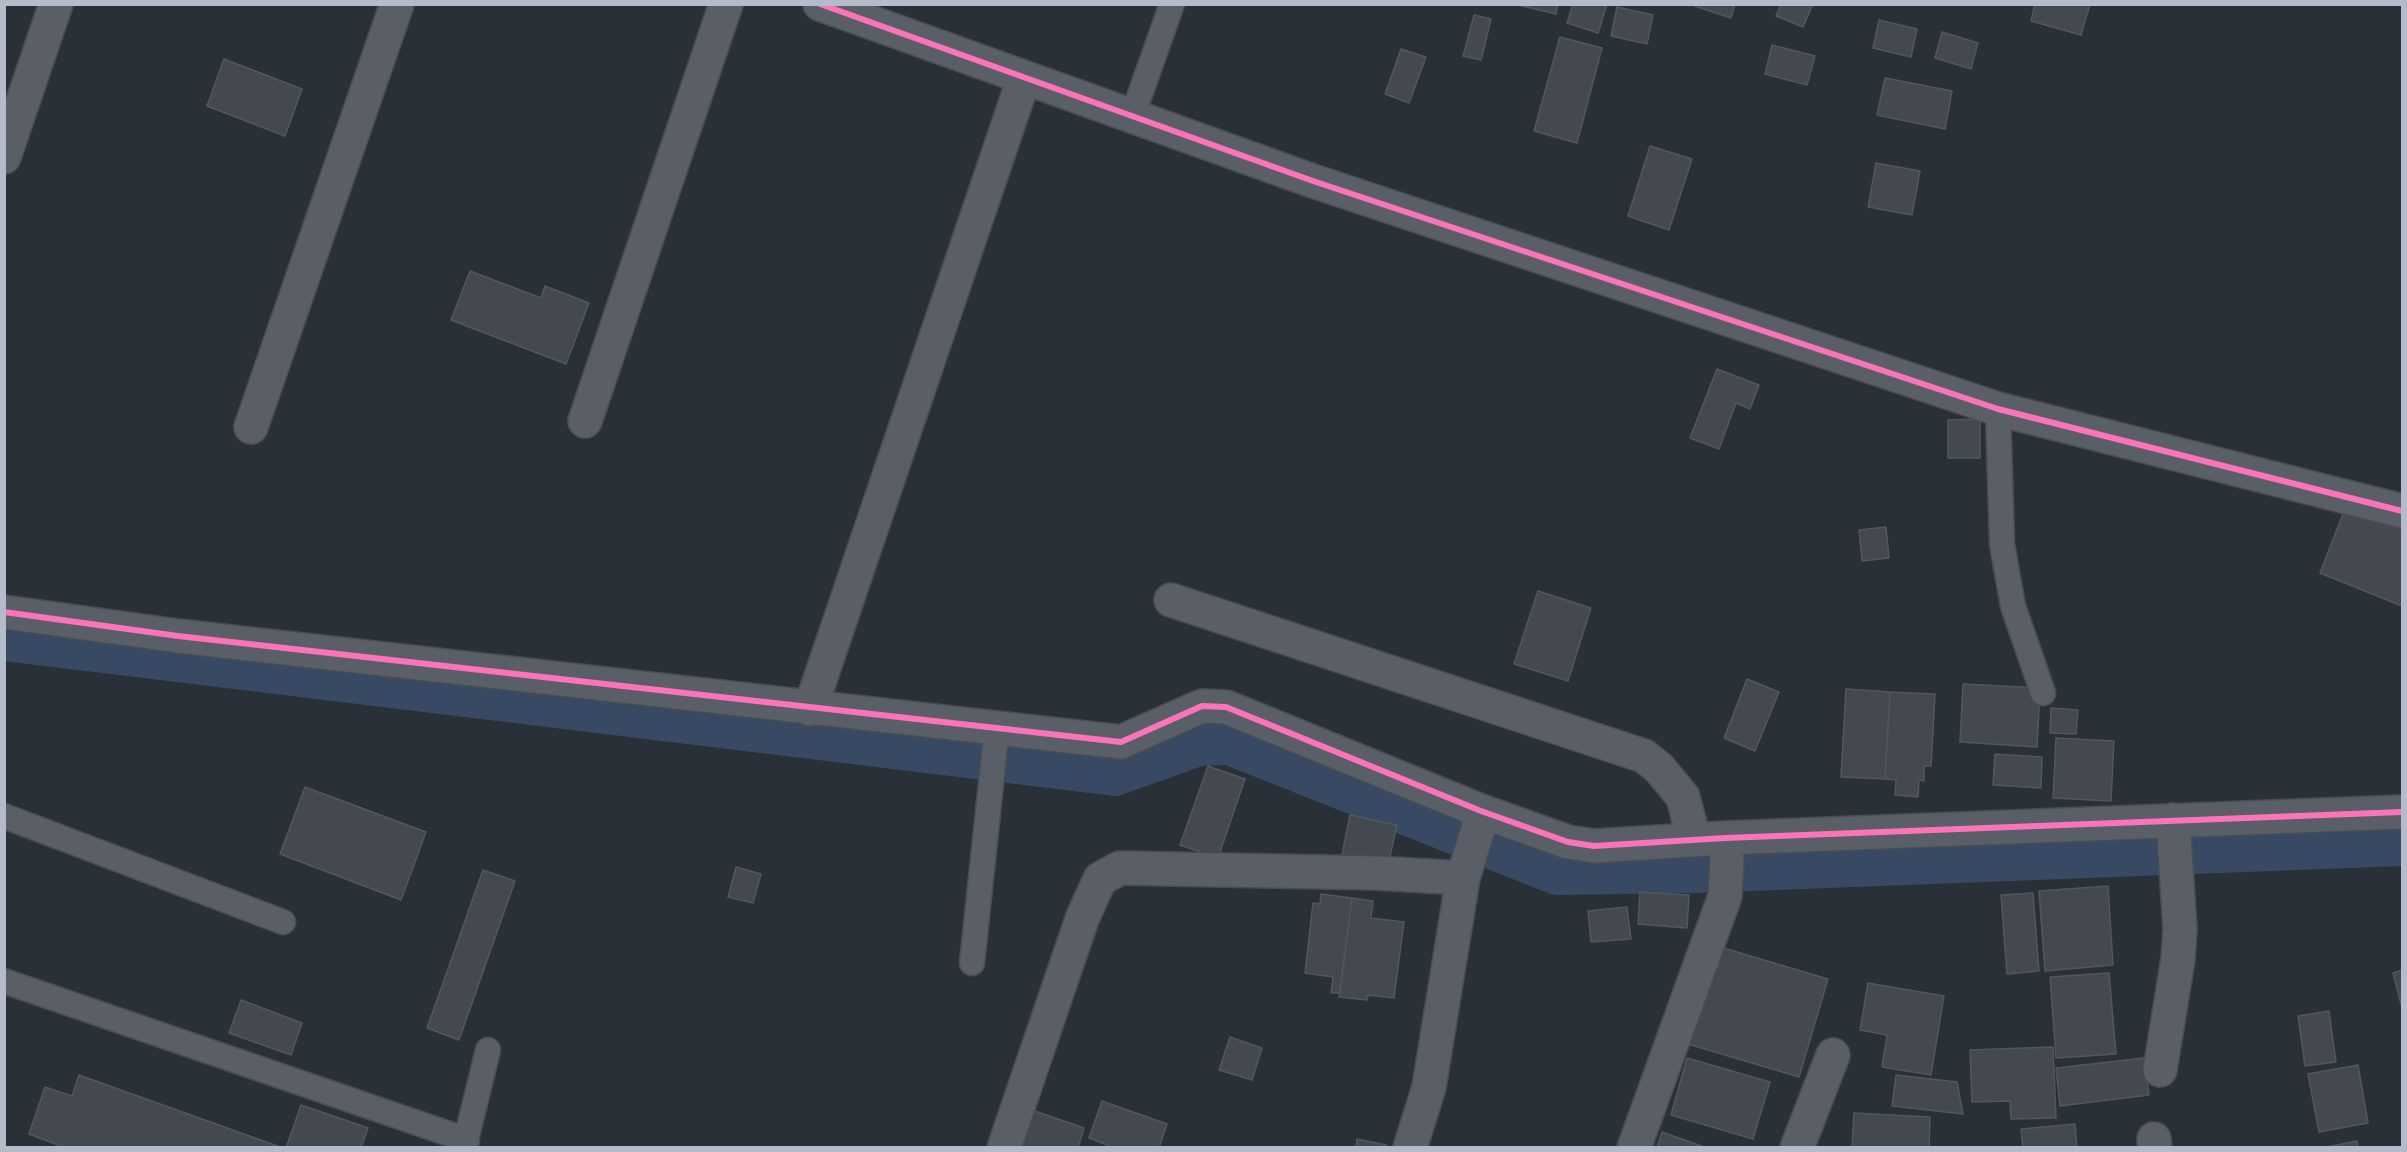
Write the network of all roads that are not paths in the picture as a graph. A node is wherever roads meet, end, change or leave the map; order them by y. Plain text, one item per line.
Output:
1 (56, 4) edge
2 (397, 4) edge
3 (726, 4) edge
4 (820, 4) edge
5 (1172, 4) edge
6 (1024, 78) junction
7 (1132, 117) junction
8 (4, 156) edge
9 (1998, 409) junction
10 (585, 421) dead end
11 (251, 427) dead end
12 (2403, 511) edge
13 (1171, 600) dead end
14 (4, 612) edge
15 (2043, 693) dead end
16 (810, 709) junction
17 (998, 737) junction
18 (2403, 812) edge
19 (4, 816) edge
20 (2175, 843) junction
21 (1473, 844) junction
22 (1716, 846) junction
23 (283, 922) dead end
24 (972, 963) dead end
25 (4, 981) edge
26 (488, 1050) dead end
27 (1833, 1055) dead end
28 (2160, 1070) dead end
29 (465, 1144) edge
30 (1004, 1148) edge
31 (1410, 1148) edge
32 (1634, 1148) edge
33 (1797, 1148) edge

1 - 8 street
2 - 11 street
3 - 10 street
4 - 6 street
5 - 7 lane
6 - 7 street
6 - 16 street
7 - 9 street
9 - 12 street
9 - 15 lane
13 - 22 street
14 - 16 street
16 - 17 street
17 - 21 street
17 - 24 lane
18 - 20 street
19 - 23 lane
20 - 22 street
20 - 28 street
21 - 22 street
21 - 30 street
21 - 31 street
22 - 32 street
25 - 29 lane
26 - 29 lane
27 - 33 street

